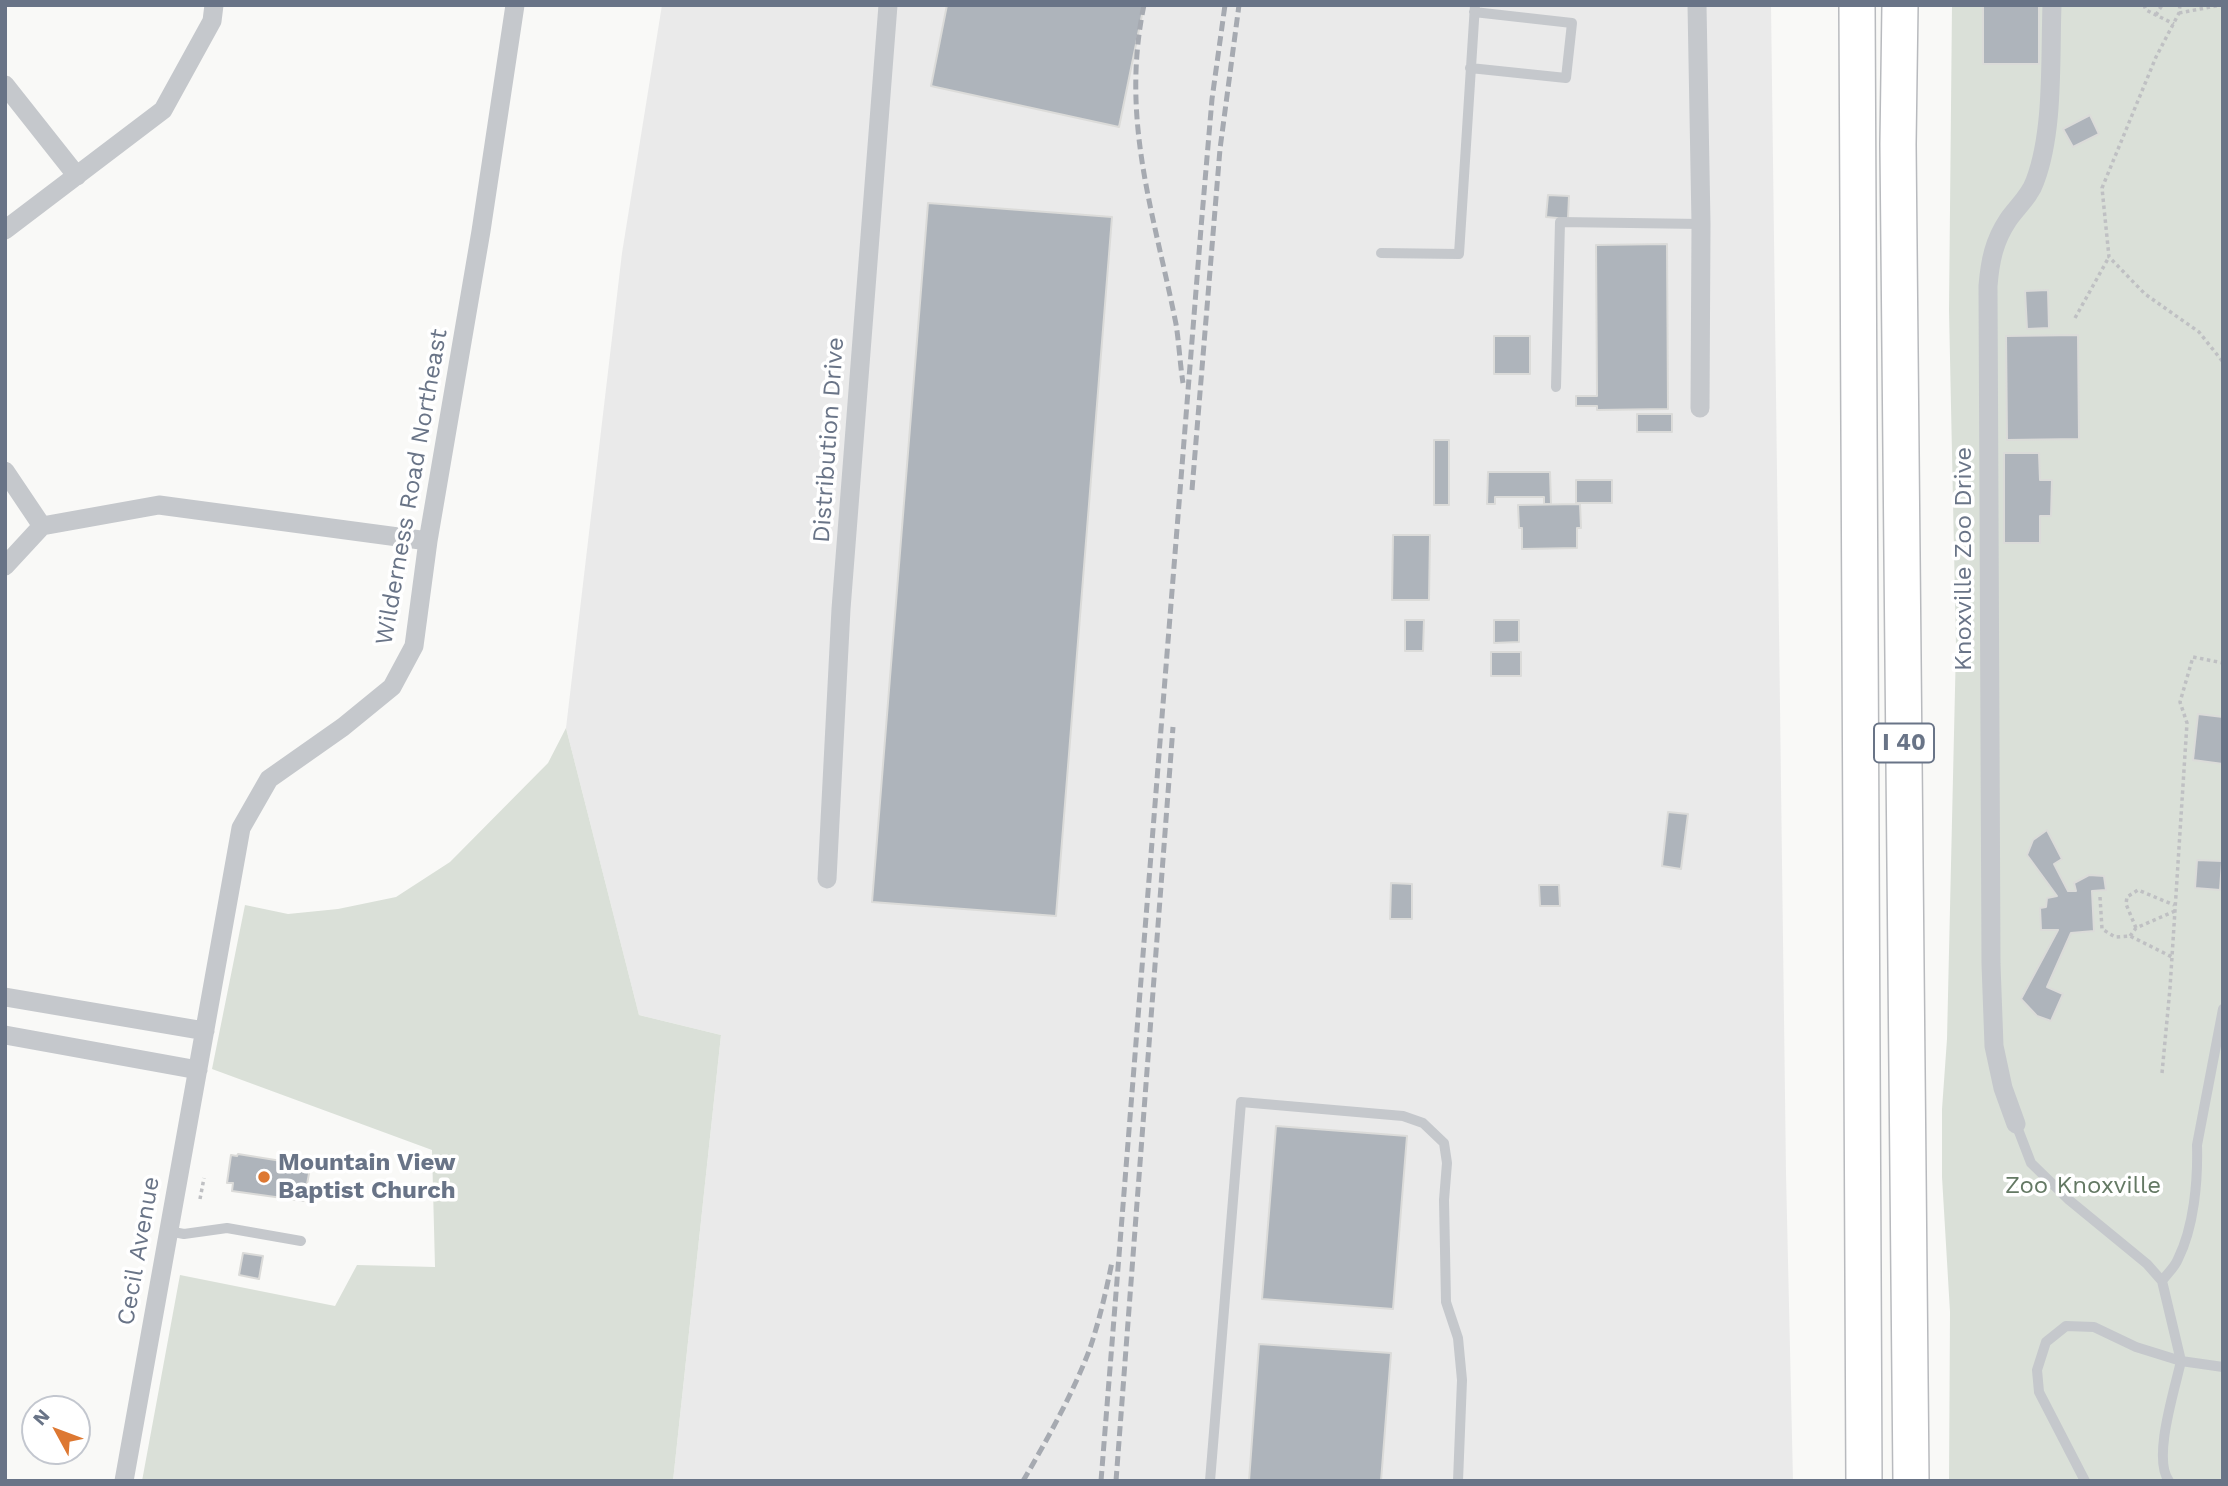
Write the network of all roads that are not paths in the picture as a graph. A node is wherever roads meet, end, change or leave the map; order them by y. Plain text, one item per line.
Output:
1 (215, 5) edge
2 (515, 5) edge
3 (888, 5) edge
4 (1697, 5) edge
5 (1857, 5) edge
6 (1900, 5) edge
7 (2052, 5) edge
8 (1474, 9) edge
9 (1470, 68) junction
10 (5, 85) edge
11 (77, 176) junction
12 (1701, 224) junction
13 (5, 230) edge
14 (1381, 253) dead end
15 (1556, 387) dead end
16 (1700, 408) dead end
17 (5, 471) edge
18 (42, 526) junction
19 (428, 541) junction
20 (5, 566) edge
21 (827, 879) dead end
22 (5, 997) edge
23 (2223, 1009) edge
24 (205, 1031) junction
25 (5, 1035) edge
26 (198, 1070) junction
27 (2016, 1124) joint
28 (167, 1231) junction
29 (301, 1241) dead end
30 (2162, 1281) junction
31 (2181, 1361) junction
32 (2223, 1367) edge
33 (124, 1481) edge
34 (1210, 1481) edge
35 (1458, 1481) edge
36 (1864, 1481) edge
37 (1911, 1481) edge
38 (2085, 1481) edge
39 (2169, 1481) edge

1 - 11 street
2 - 19 street, Wilderness Road Northeast
3 - 21 street, Distribution Drive
4 - 12 street
5 - 36 highway, I 40
6 - 37 highway, I 40
7 - 27 street, Knoxville Zoo Drive
8 - 9 lane
8 - 9 lane
9 - 14 lane
10 - 11 street
11 - 13 street
12 - 15 lane
12 - 16 street
17 - 18 street
18 - 19 street
18 - 20 street
19 - 24 street, Wilderness Road Northeast
22 - 24 street
23 - 30 lane
24 - 26 street, Cecil Avenue
25 - 26 street
26 - 28 street, Cecil Avenue
27 - 30 lane
28 - 29 lane
28 - 33 street, Cecil Avenue
30 - 31 lane
31 - 32 lane
31 - 38 lane
31 - 39 lane
34 - 35 lane

